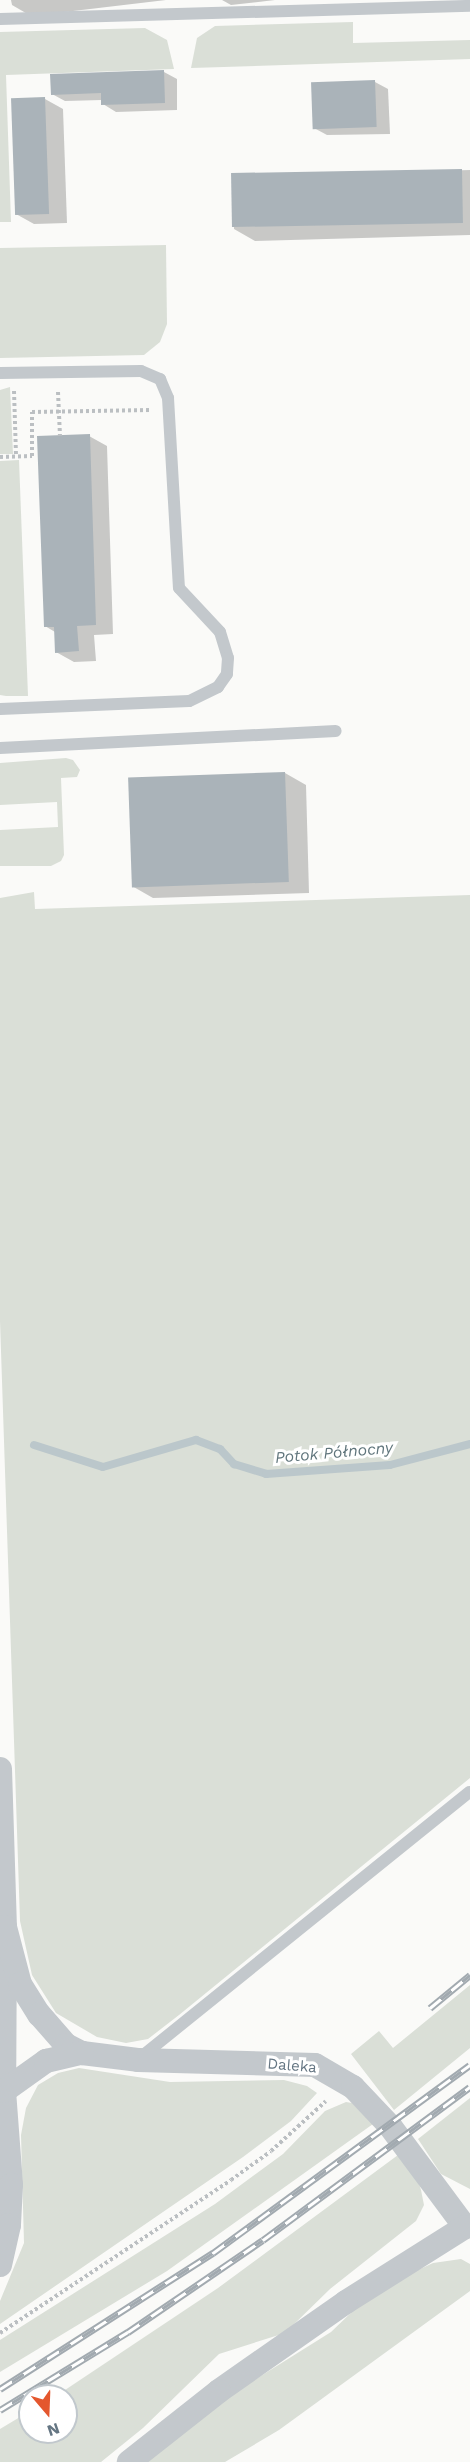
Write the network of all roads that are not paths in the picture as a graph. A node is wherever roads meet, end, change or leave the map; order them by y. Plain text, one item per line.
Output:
1 (470, 6) edge
2 (0, 20) edge
3 (0, 373) edge
4 (0, 709) edge
5 (336, 731) dead end
6 (0, 748) edge
7 (0, 1769) edge
8 (470, 1792) edge
9 (5, 1927) junction
10 (82, 2053) junction
11 (138, 2060) junction
12 (4, 2091) junction
13 (0, 2265) edge
14 (129, 2462) edge

1 - 2 lane
3 - 4 lane
5 - 6 lane
7 - 9 street
8 - 11 lane
9 - 10 street, Daleka
9 - 12 street
10 - 11 street, Daleka
10 - 12 street, Daleka
11 - 14 street, Daleka
12 - 13 street

